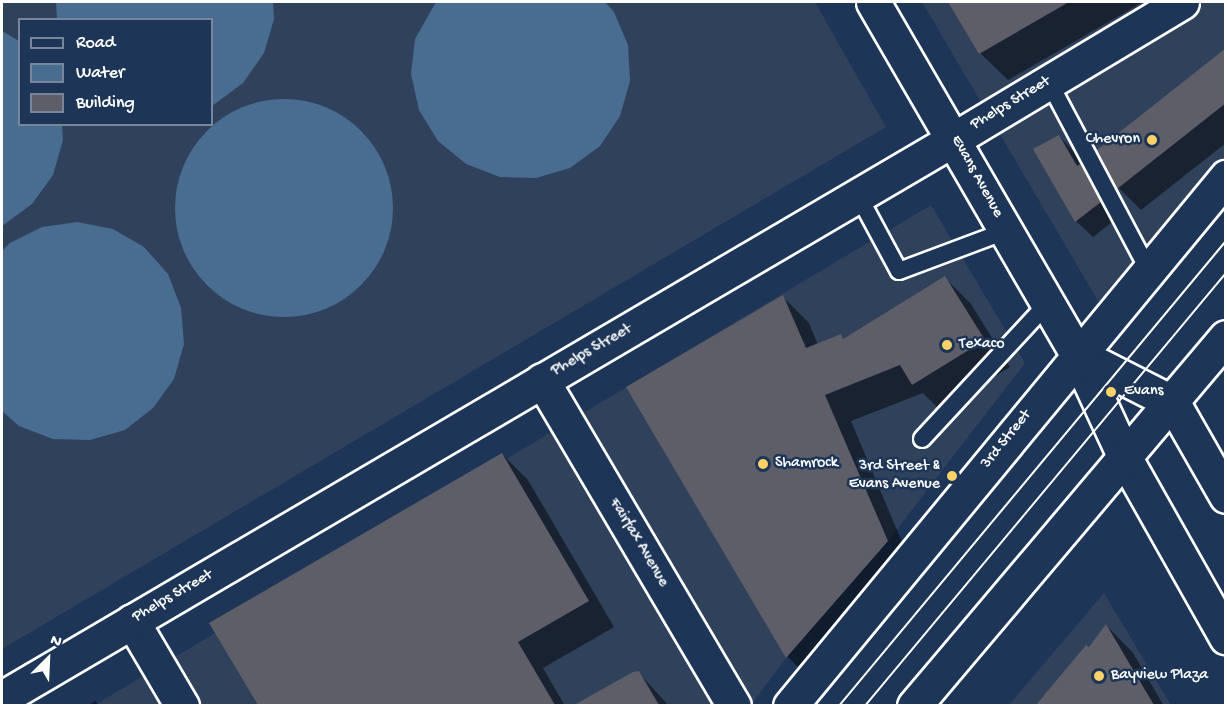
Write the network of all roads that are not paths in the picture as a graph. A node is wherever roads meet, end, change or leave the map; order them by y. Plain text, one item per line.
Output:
1 (873, 2) edge
2 (1182, 2) edge
3 (1049, 82) junction
4 (954, 139) junction
5 (1226, 177) edge
6 (858, 195) junction
7 (1006, 231) junction
8 (1148, 269) junction
9 (1048, 303) junction
10 (1226, 337) edge
11 (1077, 354) junction
12 (542, 380) junction
13 (1173, 402) junction
14 (922, 439) dead end
15 (1125, 458) junction
16 (1226, 496) edge
17 (132, 621) junction
18 (1226, 637) edge
19 (2, 698) edge
20 (182, 705) edge
21 (734, 705) edge
22 (790, 705) edge
23 (914, 705) edge

1 - 4 main road, Evans Avenue
2 - 3 main road, Phelps Street
3 - 4 main road, Phelps Street
3 - 8 lane
4 - 6 main road, Phelps Street
4 - 7 main road, Evans Avenue
5 - 8 main road, 3rd Street
6 - 7 lane
6 - 12 main road, Phelps Street
7 - 9 main road, Evans Avenue
8 - 11 main road, 3rd Street
9 - 11 main road, Evans Avenue
9 - 14 lane
10 - 13 main road
11 - 13 main road
11 - 15 main road, Evans Avenue
11 - 22 main road, 3rd Street
12 - 17 main road, Phelps Street
12 - 21 main road, Fairfax Avenue
13 - 15 main road
13 - 16 main road
15 - 18 main road, Evans Avenue
15 - 23 main road
17 - 19 main road, Phelps Street
17 - 20 main road

